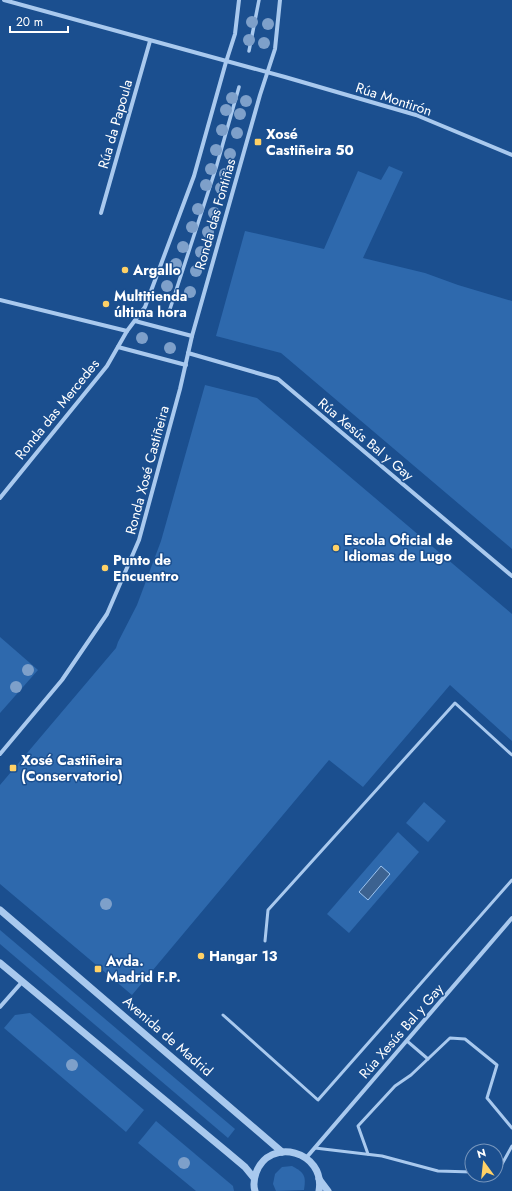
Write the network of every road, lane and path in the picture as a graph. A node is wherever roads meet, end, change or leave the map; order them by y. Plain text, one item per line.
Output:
1 (4, 0) edge
2 (239, 0) edge
3 (259, 0) edge
4 (280, 0) edge
5 (150, 41) junction
6 (249, 51) dead end
7 (226, 62) junction
8 (267, 73) junction
9 (239, 87) dead end
10 (512, 155) edge
11 (101, 213) dead end
12 (0, 300) edge
13 (170, 309) dead end
14 (135, 321) junction
15 (128, 331) junction
16 (192, 336) junction
17 (118, 346) junction
18 (188, 353) junction
19 (186, 365) junction
20 (0, 498) edge
21 (512, 576) edge
22 (0, 754) edge
23 (512, 755) edge
24 (512, 880) edge
25 (0, 910) edge
26 (512, 918) edge
27 (264, 941) dead end
28 (0, 963) edge
29 (22, 982) junction
30 (0, 1006) edge
31 (223, 1015) dead end
32 (407, 1041) junction
33 (428, 1059) junction
34 (512, 1128) edge
35 (512, 1146) edge
36 (315, 1148) junction
37 (282, 1152) junction
38 (368, 1154) junction
39 (306, 1158) junction
40 (504, 1160) edge
41 (464, 1172) edge
42 (254, 1178) junction
43 (319, 1179) junction
44 (255, 1191) edge
45 (319, 1191) edge
46 (328, 1191) edge

1 - 5 street, Rúa Montirón
2 - 7 street
3 - 6 street
4 - 8 street, Ronda das Fontiñas
5 - 7 street, Rúa Montirón
5 - 11 street, Rúa da Papoula
7 - 8 street, Rúa Montirón
7 - 14 street
8 - 10 street, Rúa Montirón
8 - 16 street, Ronda das Fontiñas
9 - 13 street
12 - 15 street
14 - 15 street
14 - 16 street
15 - 17 street, Ronda das Mercedes
16 - 18 street, Ronda das Fontiñas
17 - 19 street
17 - 20 street, Ronda das Mercedes
18 - 19 street, Ronda das Fontiñas
18 - 21 street, Rúa Xesús Bal y Gay
19 - 22 street, Ronda Xosé Castiñeira
23 - 27 lane
24 - 31 lane
25 - 37 street, Avenida de Madrid
26 - 32 street, Rúa Xesús Bal y Gay
28 - 29 street
29 - 30 street
29 - 42 street
32 - 33 lane
32 - 36 street, Rúa Xesús Bal y Gay
33 - 34 lane
33 - 38 lane
35 - 40 lane
36 - 38 lane
36 - 39 street, Rúa Xesús Bal y Gay
37 - 39 street
37 - 42 street
38 - 41 lane
39 - 43 street
42 - 44 street
43 - 45 street
43 - 46 street

